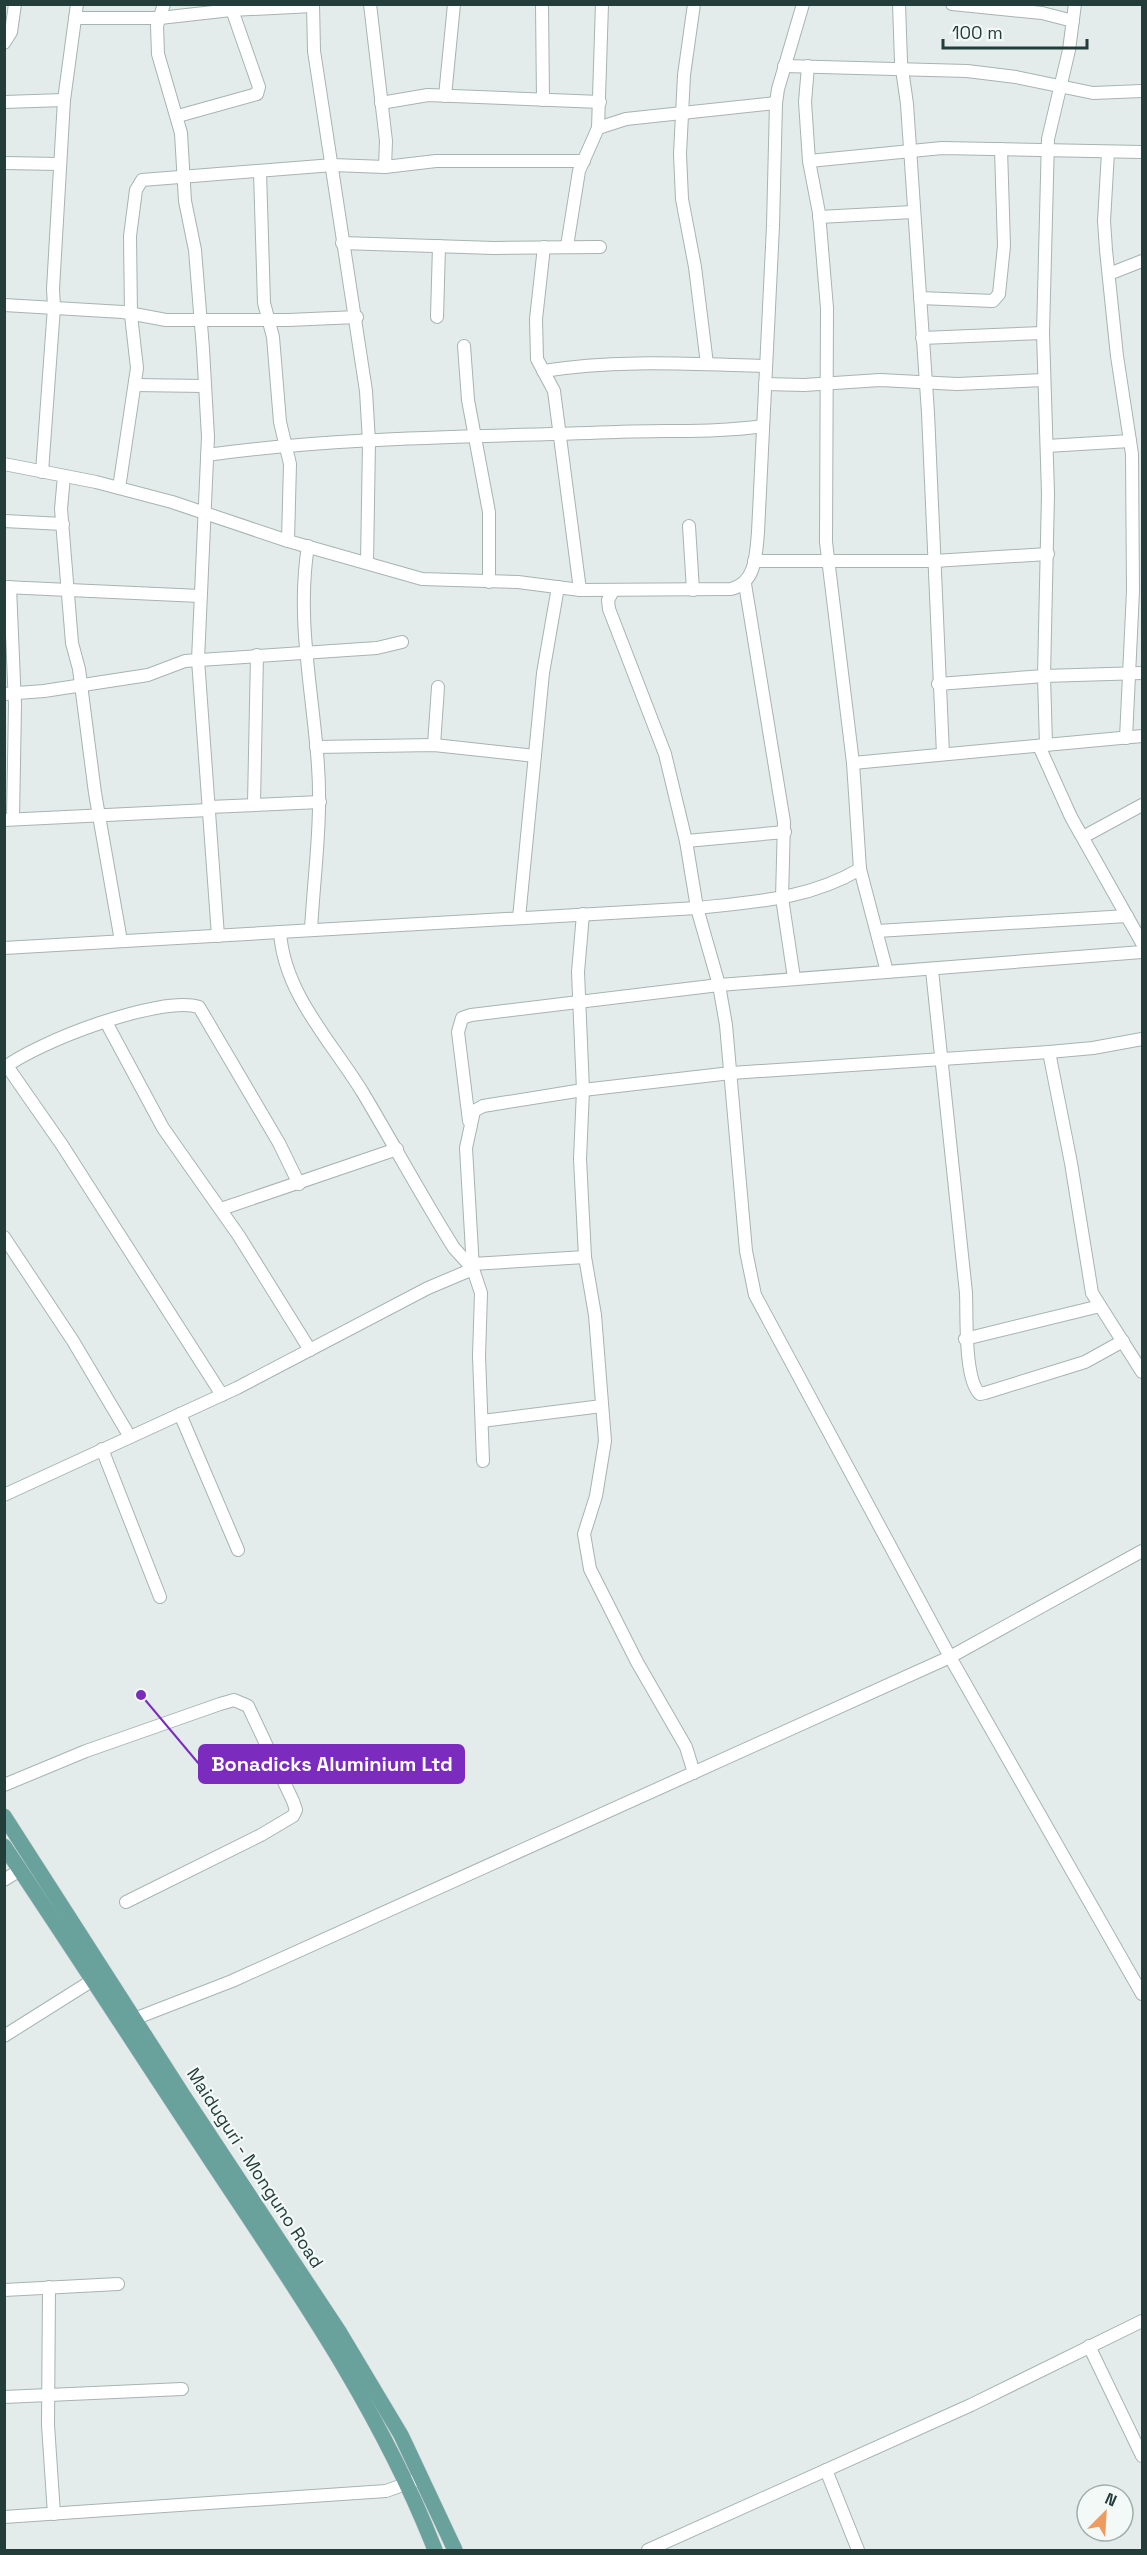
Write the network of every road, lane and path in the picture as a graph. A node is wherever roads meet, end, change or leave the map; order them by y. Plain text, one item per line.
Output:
1 (15, 4) edge
2 (77, 4) edge
3 (164, 4) edge
4 (370, 4) edge
5 (454, 4) edge
6 (542, 4) edge
7 (602, 4) edge
8 (694, 4) edge
9 (803, 4) edge
10 (899, 4) edge
11 (952, 4) edge
12 (1075, 4) edge
13 (313, 5) edge
14 (231, 7) edge
15 (996, 7) edge
16 (75, 18) junction
17 (160, 18) junction
18 (1073, 21) junction
19 (4, 43) edge
20 (784, 66) junction
21 (808, 66) junction
22 (902, 69) junction
23 (1061, 87) junction
24 (1143, 91) edge
25 (445, 96) junction
26 (64, 100) junction
27 (543, 100) junction
28 (4, 102) edge
29 (600, 102) junction
30 (381, 103) junction
31 (776, 103) junction
32 (684, 112) junction
33 (178, 116) junction
34 (598, 128) junction
35 (1001, 149) junction
36 (909, 150) junction
37 (1048, 152) junction
38 (1108, 152) junction
39 (1143, 152) edge
40 (584, 161) junction
41 (809, 161) junction
42 (4, 163) edge
43 (59, 164) junction
44 (333, 165) junction
45 (385, 167) junction
46 (260, 172) junction
47 (185, 175) junction
48 (913, 212) junction
49 (819, 217) junction
50 (342, 243) junction
51 (439, 246) junction
52 (567, 246) junction
53 (544, 247) junction
54 (600, 247) dead end
55 (1143, 261) edge
56 (1108, 274) junction
57 (920, 298) junction
58 (4, 305) edge
59 (54, 307) junction
60 (131, 315) junction
61 (357, 317) junction
62 (437, 317) dead end
63 (199, 320) junction
64 (267, 320) junction
65 (1043, 333) junction
66 (922, 338) junction
67 (464, 346) dead end
68 (707, 364) junction
69 (766, 366) junction
70 (543, 371) junction
71 (1044, 380) junction
72 (825, 383) junction
73 (925, 383) junction
74 (765, 384) junction
75 (135, 385) junction
76 (204, 386) junction
77 (763, 426) junction
78 (560, 434) junction
79 (474, 435) junction
80 (1130, 441) junction
81 (369, 442) junction
82 (284, 444) junction
83 (1047, 446) junction
84 (207, 455) junction
85 (4, 464) edge
86 (42, 472) junction
87 (64, 476) junction
88 (118, 488) junction
89 (203, 512) junction
90 (4, 521) edge
91 (63, 524) junction
92 (689, 526) dead end
93 (288, 541) junction
94 (1138, 545) edge
95 (308, 546) junction
96 (1048, 555) junction
97 (828, 560) junction
98 (754, 561) junction
99 (934, 561) junction
100 (367, 563) junction
101 (489, 582) junction
102 (745, 584) junction
103 (7, 587) edge
104 (558, 587) junction
105 (69, 590) junction
106 (580, 590) junction
107 (693, 590) junction
108 (613, 591) junction
109 (200, 596) junction
110 (402, 642) dead end
111 (307, 654) junction
112 (257, 655) junction
113 (198, 660) junction
114 (1129, 672) junction
115 (1143, 673) edge
116 (1044, 676) junction
117 (938, 684) junction
118 (80, 685) junction
119 (438, 687) dead end
120 (9, 694) edge
121 (1143, 736) edge
122 (1126, 738) junction
123 (434, 745) junction
124 (1043, 745) junction
125 (316, 747) junction
126 (943, 753) junction
127 (535, 756) junction
128 (853, 763) junction
129 (320, 802) junction
130 (254, 804) junction
131 (1143, 805) edge
132 (209, 808) junction
133 (98, 814) junction
134 (9, 820) edge
135 (785, 832) junction
136 (1083, 837) junction
137 (686, 841) junction
138 (860, 869) junction
139 (782, 898) junction
140 (697, 908) junction
141 (583, 914) junction
142 (1127, 916) junction
143 (519, 918) junction
144 (311, 930) junction
145 (877, 931) junction
146 (280, 932) junction
147 (218, 936) junction
148 (1141, 936) edge
149 (121, 941) junction
150 (4, 948) edge
151 (1143, 952) edge
152 (932, 970) junction
153 (887, 972) junction
154 (794, 978) junction
155 (719, 985) junction
156 (579, 1001) junction
157 (106, 1022) junction
158 (1143, 1039) edge
159 (1049, 1052) junction
160 (941, 1059) junction
161 (6, 1067) edge
162 (731, 1073) junction
163 (583, 1090) junction
164 (470, 1122) junction
165 (397, 1149) junction
166 (299, 1184) junction
167 (221, 1209) junction
168 (4, 1238) edge
169 (585, 1257) junction
170 (473, 1266) junction
171 (1100, 1306) junction
172 (965, 1340) junction
173 (1123, 1341) junction
174 (310, 1350) junction
175 (1143, 1372) edge
176 (222, 1395) junction
177 (602, 1406) junction
178 (180, 1414) junction
179 (482, 1420) junction
180 (130, 1437) junction
181 (102, 1449) junction
182 (483, 1461) dead end
183 (4, 1495) edge
184 (238, 1550) dead end
185 (1143, 1551) edge
186 (160, 1597) dead end
187 (950, 1657) junction
188 (694, 1773) junction
189 (4, 1785) edge
190 (4, 1816) edge
191 (4, 1846) edge
192 (20, 1870) junction
193 (4, 1880) edge
194 (126, 1902) dead end
195 (93, 1980) junction
196 (1143, 1994) edge
197 (134, 2019) junction
198 (4, 2036) edge
199 (118, 2284) dead end
200 (48, 2287) junction
201 (4, 2290) edge
202 (1143, 2321) edge
203 (1089, 2346) junction
204 (182, 2389) dead end
205 (48, 2396) junction
206 (4, 2397) edge
207 (1143, 2456) edge
208 (826, 2470) junction
209 (414, 2481) junction
210 (54, 2514) junction
211 (4, 2517) edge
212 (435, 2550) edge
213 (455, 2550) edge
214 (648, 2550) edge
215 (858, 2550) edge

1 - 19 street
2 - 16 street
3 - 17 street
4 - 30 street
5 - 25 street
6 - 27 street
7 - 29 street
8 - 32 street
9 - 20 street
10 - 22 street
11 - 15 street
12 - 18 street
13 - 14 street
13 - 44 street
14 - 17 street
14 - 33 street
15 - 18 street
16 - 17 street
16 - 26 street
17 - 33 street
18 - 23 street
20 - 21 street
20 - 31 street
21 - 22 street
21 - 41 street
22 - 23 street
22 - 36 street
23 - 24 street
23 - 37 street
25 - 27 street
25 - 30 street
26 - 28 street
26 - 43 street
27 - 29 street
29 - 34 street
30 - 45 street
31 - 32 street
31 - 69 street
32 - 34 street
32 - 68 street
33 - 47 street
34 - 40 street
35 - 36 street
35 - 37 street
35 - 57 street
36 - 41 street
36 - 48 street
37 - 38 street
37 - 65 street
38 - 39 street
38 - 56 street
40 - 45 street
40 - 52 street
41 - 49 street
42 - 43 street
43 - 59 street
44 - 45 street
44 - 46 street
44 - 50 street
46 - 47 street
46 - 64 street
47 - 60 street
47 - 63 street
48 - 49 street
48 - 57 street
49 - 72 street
50 - 51 street
50 - 61 street
51 - 53 street
51 - 62 street
52 - 53 street
52 - 54 street
53 - 70 street
55 - 56 street
56 - 80 street
57 - 66 street
58 - 59 street
59 - 60 street
59 - 86 street
60 - 63 street
60 - 75 street
61 - 64 street
61 - 81 street
63 - 64 street
63 - 76 street
64 - 82 street
65 - 66 street
65 - 71 street
66 - 73 street
67 - 79 street
68 - 69 street
68 - 70 street
69 - 74 street
70 - 78 street
71 - 73 street
71 - 83 street
72 - 73 street
72 - 74 street
72 - 97 street
73 - 99 street
74 - 77 street
75 - 76 street
75 - 88 street
76 - 84 street
77 - 78 street
77 - 98 street
78 - 79 street
78 - 106 street
79 - 81 street
79 - 101 street
80 - 83 street
80 - 94 street
81 - 82 street
81 - 100 street
82 - 84 street
82 - 93 street
83 - 96 street
84 - 89 street
85 - 86 street
86 - 87 street
87 - 88 street
87 - 91 street
88 - 89 street
89 - 93 street
89 - 109 street
90 - 91 street
91 - 105 street
92 - 107 street
93 - 95 street
94 - 114 street
95 - 100 street
95 - 111 street
96 - 99 street
96 - 116 street
97 - 98 street
97 - 99 street
97 - 128 street
98 - 102 street
99 - 117 street
100 - 101 street
101 - 104 street
102 - 107 street
102 - 135 street
103 - 105 street
103 - 120 street
104 - 106 street
104 - 127 street
105 - 109 street
105 - 118 street
106 - 108 street
107 - 108 street
108 - 137 street
109 - 113 street
110 - 111 street
111 - 112 street
111 - 125 street
112 - 113 street
112 - 130 street
113 - 118 street
113 - 132 street
114 - 115 street
114 - 116 street
114 - 122 street
116 - 117 street
116 - 124 street
117 - 126 street
118 - 120 street
118 - 133 street
119 - 123 street
120 - 134 street
121 - 122 street
122 - 124 street
123 - 125 street
123 - 127 street
124 - 126 street
124 - 136 street
125 - 129 street
126 - 128 street
127 - 143 street
128 - 138 street
129 - 130 street
129 - 144 street
130 - 132 street
131 - 136 street
132 - 133 street
132 - 147 street
133 - 134 street
133 - 149 street
135 - 137 street
135 - 139 street
136 - 142 street
137 - 140 street
138 - 139 street
138 - 145 street
139 - 140 street
139 - 154 street
140 - 141 street
140 - 155 street
141 - 143 street
141 - 156 street
142 - 145 street
142 - 148 street
143 - 144 street
144 - 146 street
145 - 153 street
146 - 147 street
146 - 165 street
147 - 149 street
149 - 150 street
151 - 152 street
152 - 153 street
152 - 160 street
153 - 154 street
154 - 155 street
155 - 156 street
155 - 162 street
156 - 163 street
156 - 164 street
157 - 161 street
157 - 166 street
157 - 167 street
158 - 159 street
159 - 160 street
159 - 171 street
160 - 162 street
160 - 172 street
161 - 176 street
162 - 163 street
162 - 187 street
163 - 164 street
163 - 169 street
164 - 170 street
165 - 166 street
165 - 170 street
166 - 167 street
167 - 174 street
168 - 180 street
169 - 170 street
169 - 177 street
170 - 174 street
170 - 179 street
171 - 172 street
171 - 173 street
172 - 173 street
173 - 175 street
174 - 176 street
176 - 178 street
177 - 179 street
177 - 188 street
178 - 180 street
178 - 184 street
179 - 182 street
180 - 181 street
181 - 183 street
181 - 186 street
185 - 187 street
187 - 188 street
187 - 196 street
188 - 197 street
189 - 194 street
190 - 197 main road, Maiduguri - Monguno Road
191 - 192 main road, Maiduguri - Monguno Road
192 - 193 street
192 - 195 main road, Maiduguri - Monguno Road
195 - 198 street
195 - 209 main road, Maiduguri - Monguno Road
197 - 209 main road, Maiduguri - Monguno Road
199 - 200 street
200 - 201 street
200 - 205 street
202 - 203 street
203 - 207 street
203 - 208 street
204 - 205 street
205 - 206 street
205 - 210 street
208 - 214 street
208 - 215 street
209 - 210 street
209 - 212 main road, Maiduguri - Monguno Road
209 - 213 main road, Maiduguri - Monguno Road
210 - 211 street

